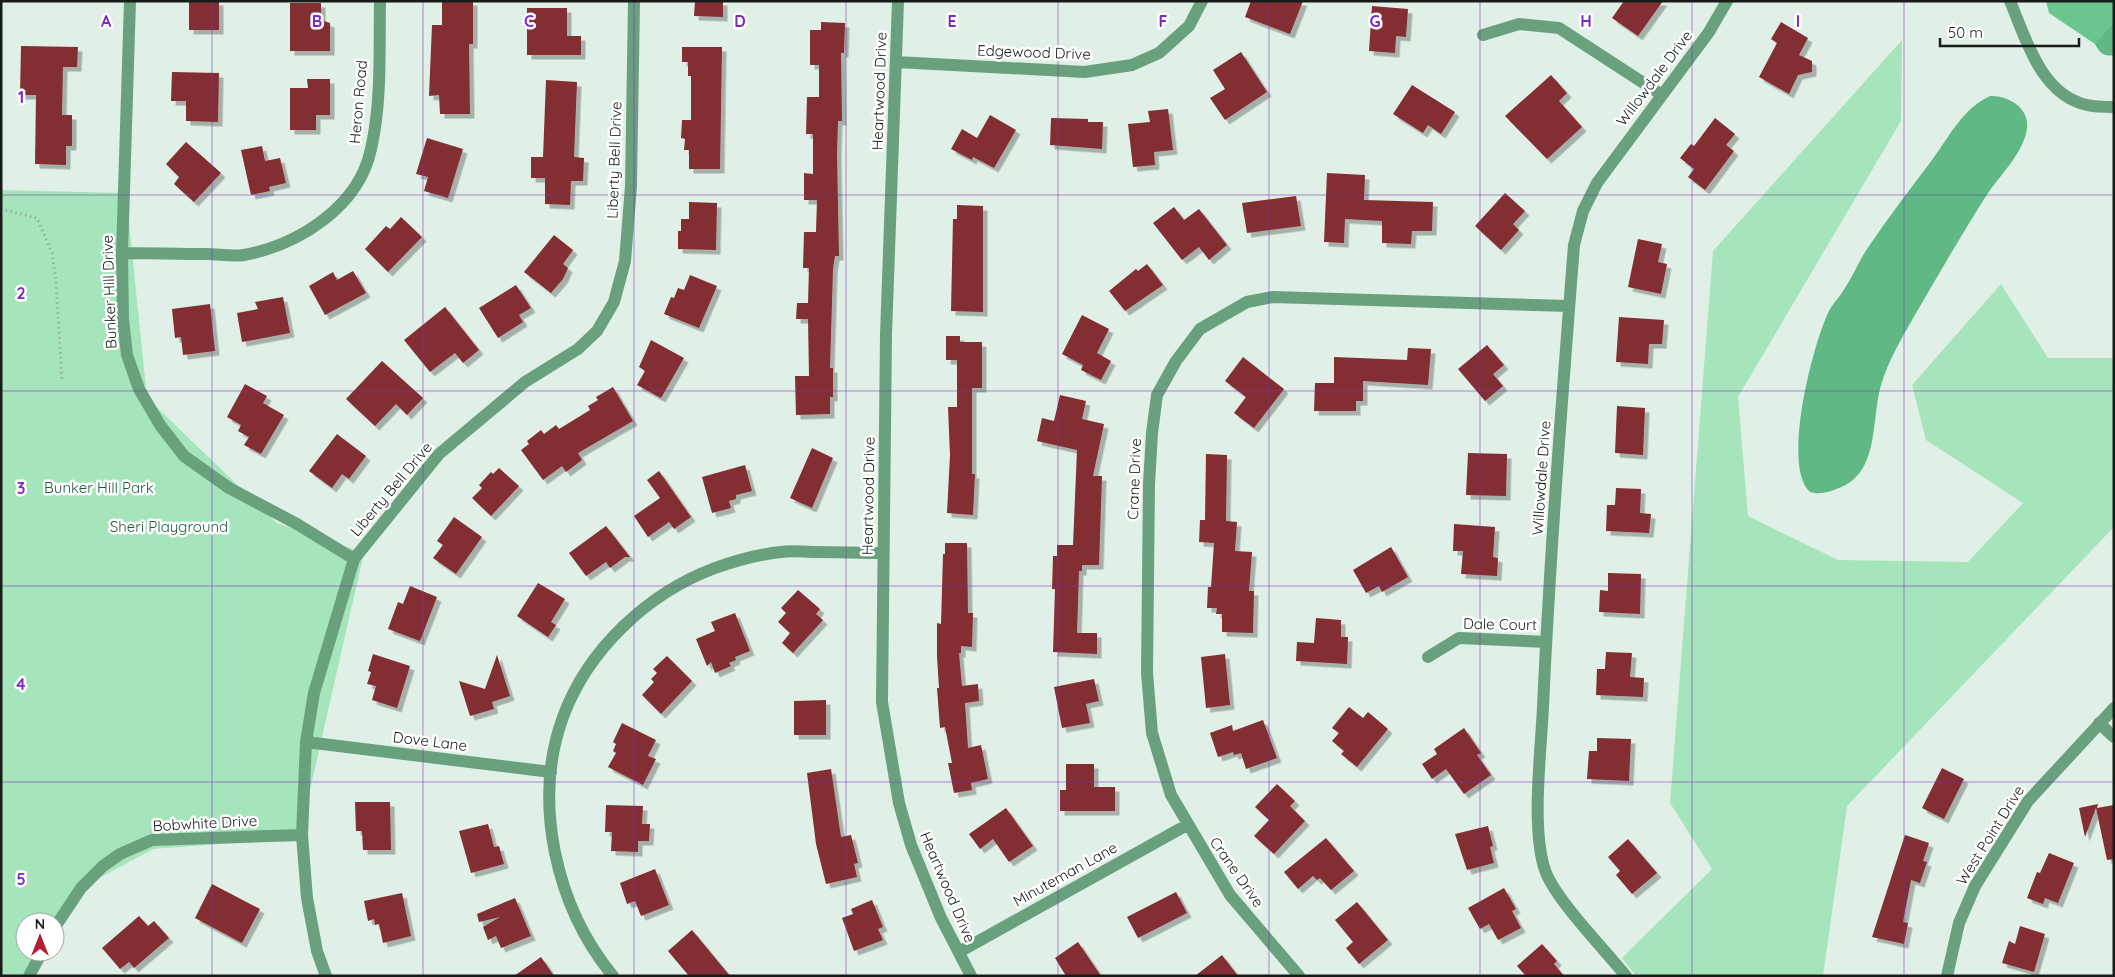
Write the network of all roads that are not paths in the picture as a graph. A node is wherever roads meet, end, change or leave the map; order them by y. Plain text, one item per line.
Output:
1 (130, 1) edge
2 (380, 1) edge
3 (634, 1) edge
4 (898, 1) edge
5 (1202, 1) edge
6 (1727, 1) edge
7 (2010, 1) edge
8 (1483, 35) dead end
9 (896, 62) junction
10 (1662, 95) junction
11 (2114, 107) edge
12 (122, 253) junction
13 (1569, 306) junction
14 (883, 553) junction
15 (354, 559) junction
16 (1546, 642) junction
17 (1428, 656) dead end
18 (2114, 708) edge
19 (2099, 723) junction
20 (2114, 737) edge
21 (306, 742) junction
22 (551, 772) junction
23 (1187, 825) junction
24 (302, 835) junction
25 (65, 912) edge
26 (958, 952) junction
27 (37, 962) edge
28 (29, 976) edge
29 (326, 976) edge
30 (613, 976) edge
31 (971, 976) edge
32 (1298, 976) edge
33 (1626, 976) edge
34 (1947, 976) edge

1 - 12 street, Bunker Hill Drive
2 - 12 street, Heron Road
3 - 15 street, Liberty Bell Drive
4 - 9 street, Heartwood Drive
5 - 9 street, Edgewood Drive
6 - 10 street, Willowdale Drive
7 - 11 street
8 - 10 street
9 - 14 street, Heartwood Drive
10 - 13 street, Willowdale Drive
12 - 15 street, Bunker Hill Drive
13 - 16 street, Willowdale Drive
13 - 23 street, Crane Drive
14 - 22 street
14 - 26 street, Heartwood Drive
15 - 21 street, Liberty Bell Drive
16 - 17 street, Dale Court
16 - 33 street, Willowdale Drive
18 - 19 street, West Point Drive
19 - 20 street
19 - 34 street, West Point Drive
21 - 22 street, Dove Lane
21 - 24 street, Liberty Bell Drive
22 - 30 street
23 - 26 street, Minuteman Lane
23 - 32 street, Crane Drive
24 - 25 street, Bobwhite Drive
24 - 29 street, Liberty Bell Drive
26 - 31 street, Heartwood Drive
27 - 28 street

